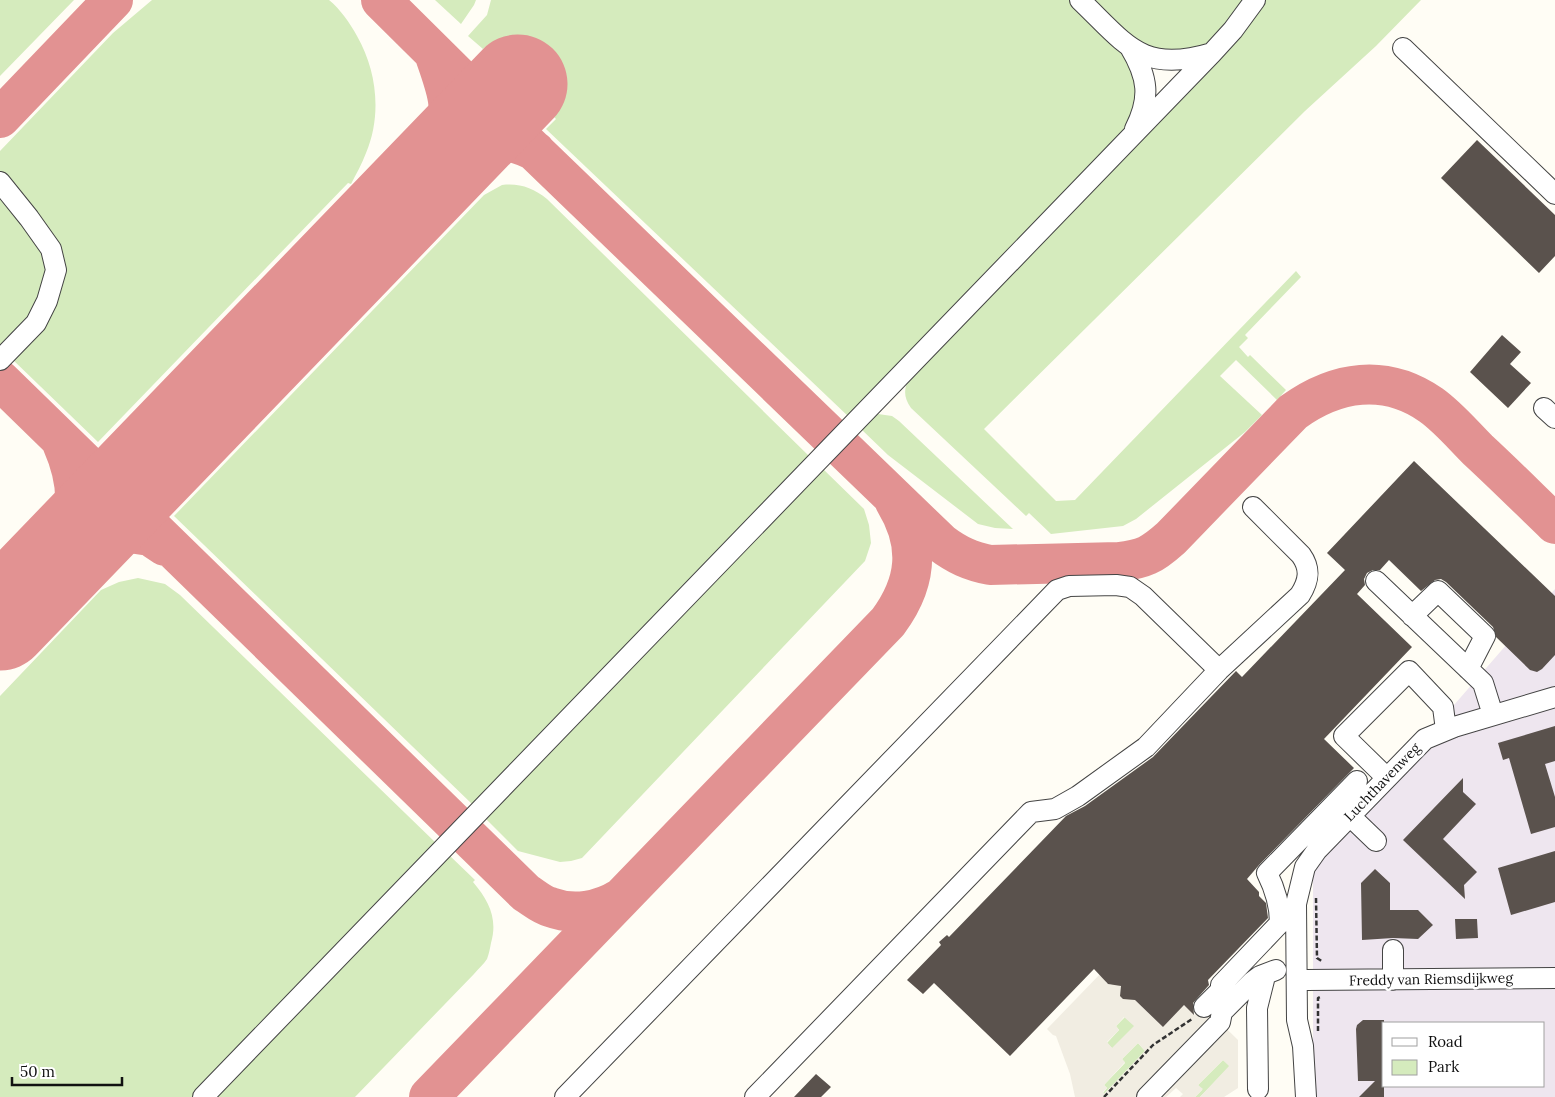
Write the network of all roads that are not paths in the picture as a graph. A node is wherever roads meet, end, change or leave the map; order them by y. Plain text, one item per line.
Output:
1 (1080, 0) edge
2 (1255, 0) edge
3 (1130, 47) junction
4 (1404, 48) dead end
5 (1212, 53) junction
6 (1131, 138) junction
7 (0, 182) edge
8 (1555, 194) edge
9 (0, 360) edge
10 (1253, 507) dead end
11 (1376, 581) dead end
12 (1412, 616) junction
13 (1468, 669) junction
14 (1219, 670) junction
15 (1555, 697) edge
16 (1494, 715) junction
17 (1446, 730) junction
18 (1387, 778) junction
19 (1358, 781) dead end
20 (1350, 816) junction
21 (1376, 841) dead end
22 (1308, 892) junction
23 (1393, 950) dead end
24 (1296, 957) junction
25 (1270, 975) junction
26 (1555, 978) edge
27 (1306, 980) junction
28 (1393, 980) junction
29 (1204, 1007) road end
30 (1311, 1043) junction
31 (1258, 1088) dead end
32 (203, 1097) edge
33 (565, 1097) edge
34 (755, 1097) edge
35 (1147, 1097) edge
36 (1306, 1097) edge

1 - 3 street
2 - 5 street
3 - 5 street
3 - 6 street
4 - 8 street
5 - 6 street
6 - 32 street
7 - 9 street
10 - 14 street
11 - 12 street
12 - 13 street
12 - 13 street
13 - 16 street
14 - 33 street
14 - 34 street
15 - 16 street, Luchthavenweg
16 - 17 street, Luchthavenweg
17 - 18 street, Luchthavenweg
17 - 18 street
18 - 20 street, Luchthavenweg
19 - 29 street
20 - 21 street
20 - 22 street, Luchthavenweg
22 - 24 street, Luchthavenweg
22 - 27 street, Luchthavenweg
23 - 28 street
24 - 25 street
24 - 30 street, Luchthavenweg
25 - 31 street
25 - 35 street
26 - 28 street, Freddy van Riemsdijkweg
27 - 28 street, Freddy van Riemsdijkweg
27 - 30 street, Luchthavenweg
30 - 36 street, Luchthavenweg

